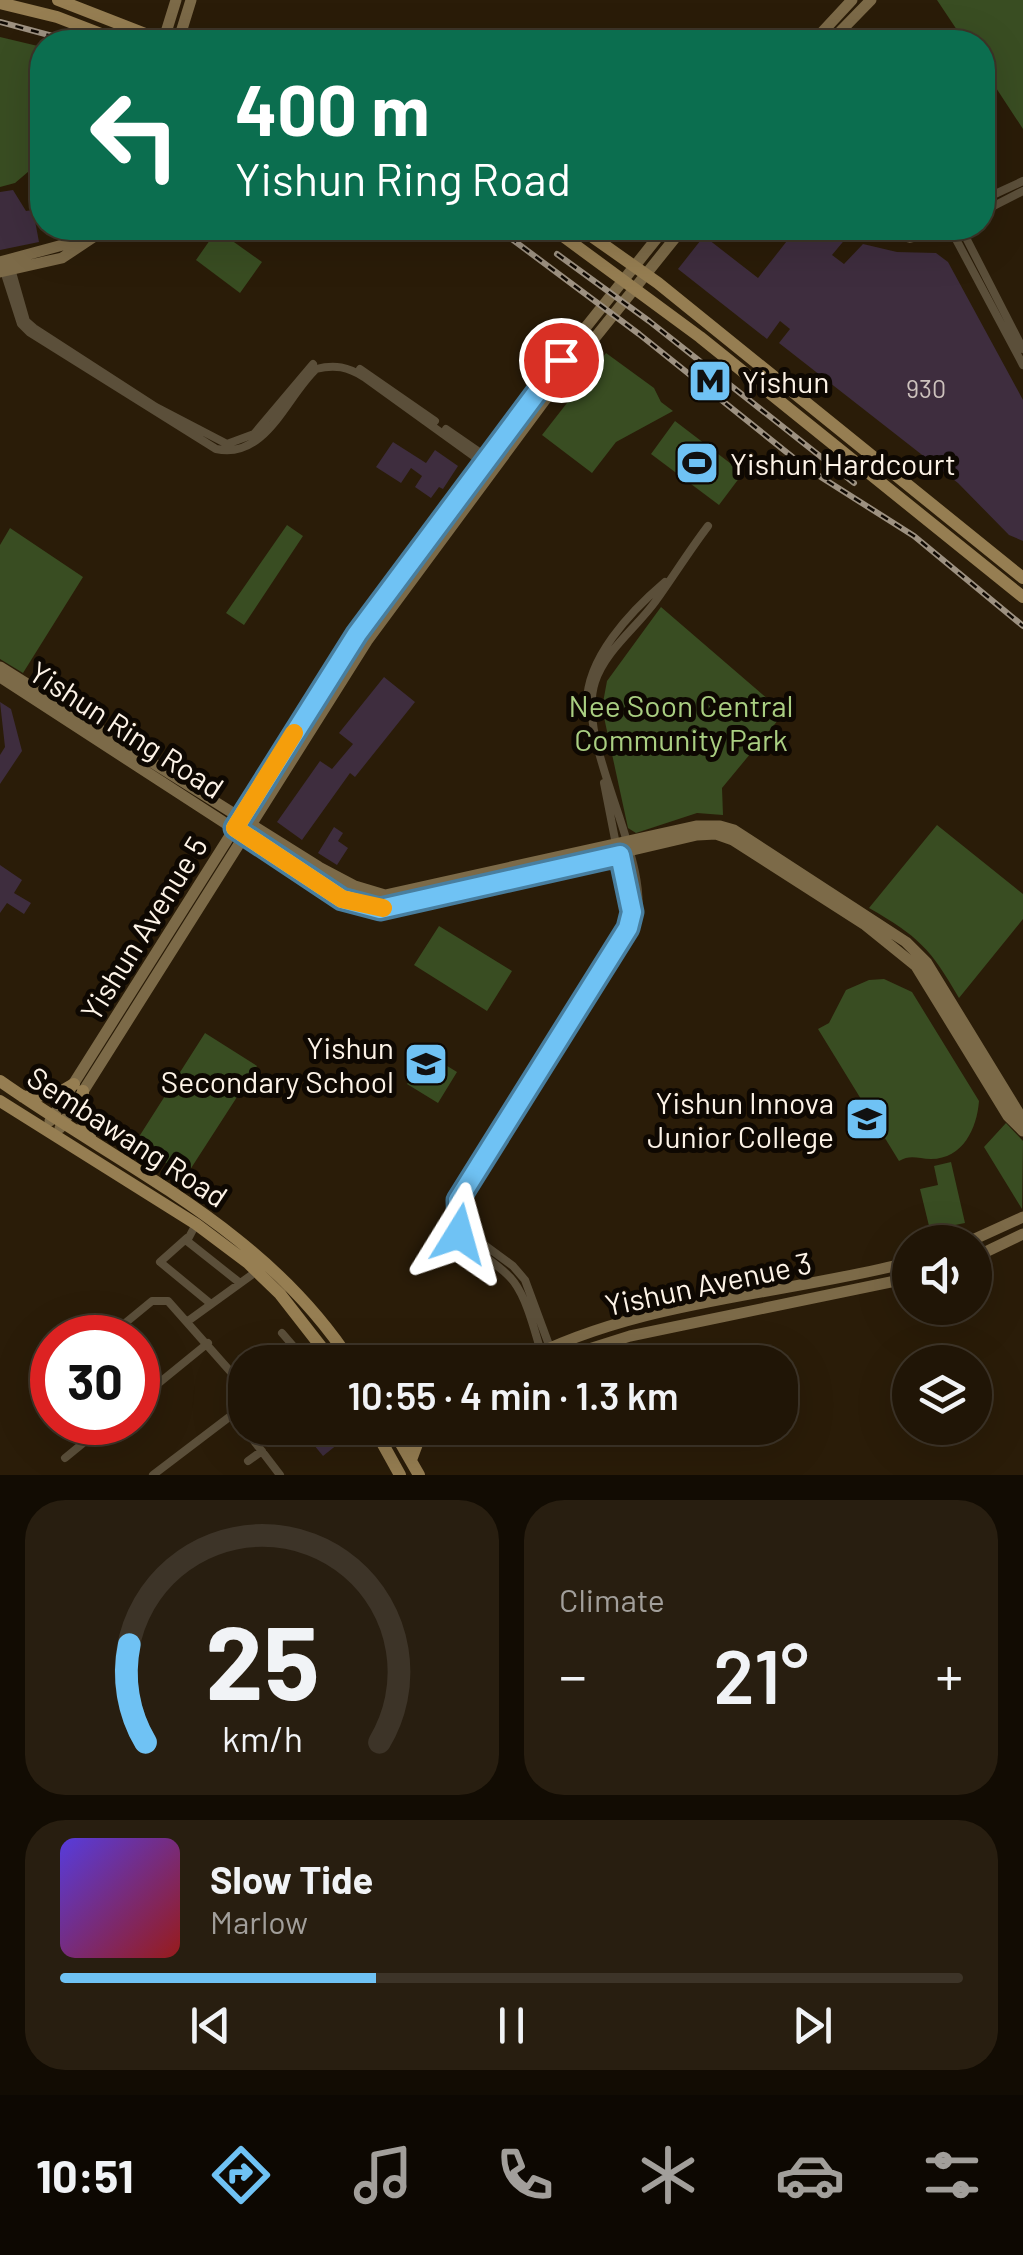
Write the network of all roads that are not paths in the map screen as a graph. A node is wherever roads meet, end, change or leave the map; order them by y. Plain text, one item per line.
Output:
1 (58, 0) edge
2 (176, 0) edge
3 (191, 0) edge
4 (852, 0) edge
5 (870, 0) edge
6 (0, 3) edge
7 (90, 30) edge
8 (134, 30) edge
9 (167, 30) edge
10 (182, 30) edge
11 (823, 30) edge
12 (841, 30) edge
13 (1023, 181) edge
14 (1023, 191) edge
15 (995, 194) edge
16 (995, 205) edge
17 (75, 240) edge
18 (89, 240) edge
19 (569, 240) edge
20 (597, 240) edge
21 (658, 240) edge
22 (671, 240) edge
23 (957, 240) edge
24 (967, 240) edge
25 (4, 266) edge
26 (640, 270) junction
27 (629, 283) junction
28 (1023, 349) edge
29 (1023, 365) edge
30 (490, 464) junction
31 (708, 526) dead end
32 (1023, 578) edge
33 (1023, 596) edge
34 (0, 667) edge
35 (0, 677) edge
36 (243, 827) junction
37 (623, 849) junction
38 (0, 1082) edge
39 (78, 1088) junction
40 (22, 1097) junction
41 (0, 1101) edge
42 (58, 1120) junction
43 (1023, 1120) edge
44 (1023, 1131) edge
45 (50, 1133) junction
46 (91, 1140) junction
47 (1023, 1217) edge
48 (196, 1224) junction
49 (992, 1231) edge
50 (1023, 1234) edge
51 (186, 1238) junction
52 (992, 1249) edge
53 (513, 1266) junction
54 (892, 1267) edge
55 (257, 1271) junction
56 (507, 1274) junction
57 (892, 1282) edge
58 (240, 1283) junction
59 (212, 1304) junction
60 (137, 1315) edge
61 (188, 1321) junction
62 (282, 1334) dead end
63 (208, 1343) junction
64 (292, 1345) edge
65 (319, 1345) edge
66 (338, 1345) edge
67 (543, 1345) edge
68 (544, 1345) edge
69 (577, 1345) edge
70 (595, 1345) edge
71 (228, 1367) edge
72 (160, 1382) edge
73 (228, 1419) edge
74 (81, 1445) edge
75 (258, 1445) edge
76 (392, 1445) edge
77 (417, 1445) edge
78 (404, 1446) joint
79 (262, 1450) junction
80 (390, 1456) junction
81 (65, 1458) dead end
82 (411, 1460) junction
83 (248, 1461) dead end
84 (153, 1475) edge
85 (280, 1475) edge
86 (400, 1475) edge
87 (419, 1475) edge

1 - 8 main road
2 - 9 main road
3 - 10 main road
4 - 11 main road
5 - 12 main road
6 - 7 main road
13 - 15 street
14 - 16 street
17 - 25 main road
18 - 25 main road
19 - 27 main road
20 - 26 main road
21 - 26 main road
22 - 26 main road
23 - 29 street
24 - 28 street
25 - 30 street
26 - 27 main road, Yishun Avenue 5
26 - 32 main road
27 - 30 main road, Yishun Avenue 5
27 - 33 main road
30 - 36 main road, Yishun Avenue 5
31 - 37 street
34 - 36 main road, Yishun Ring Road
35 - 36 main road, Yishun Ring Road
36 - 37 main road, Yishun Ring Road
36 - 39 main road, Yishun Avenue 5
37 - 43 main road, Yishun Ring Road
37 - 44 main road, Yishun Ring Road
37 - 53 street
37 - 56 street
38 - 40 main road, Sembawang Road
39 - 40 main road
39 - 42 main road, Yishun Avenue 5
39 - 46 main road
40 - 42 main road, Sembawang Road
41 - 45 main road, Sembawang Road
42 - 45 main road, Yishun Avenue 5
42 - 46 main road, Sembawang Road
45 - 48 main road, Sembawang Road
46 - 66 main road, Sembawang Road
47 - 49 main road
48 - 51 street
48 - 55 main road, Sembawang Road
50 - 52 main road
51 - 58 street
51 - 59 street
53 - 56 street
53 - 68 street
54 - 69 main road, Yishun Avenue 3
55 - 58 street
55 - 65 main road, Sembawang Road
56 - 67 street
57 - 70 main road, Yishun Avenue 3
58 - 59 street
59 - 61 street
60 - 61 street
61 - 63 street
62 - 64 street
63 - 71 street
63 - 72 street
73 - 84 street
74 - 81 street
75 - 79 street
76 - 80 main road
77 - 82 main road
78 - 80 main road
78 - 82 main road
79 - 83 street
79 - 85 street
80 - 86 main road
82 - 87 main road

